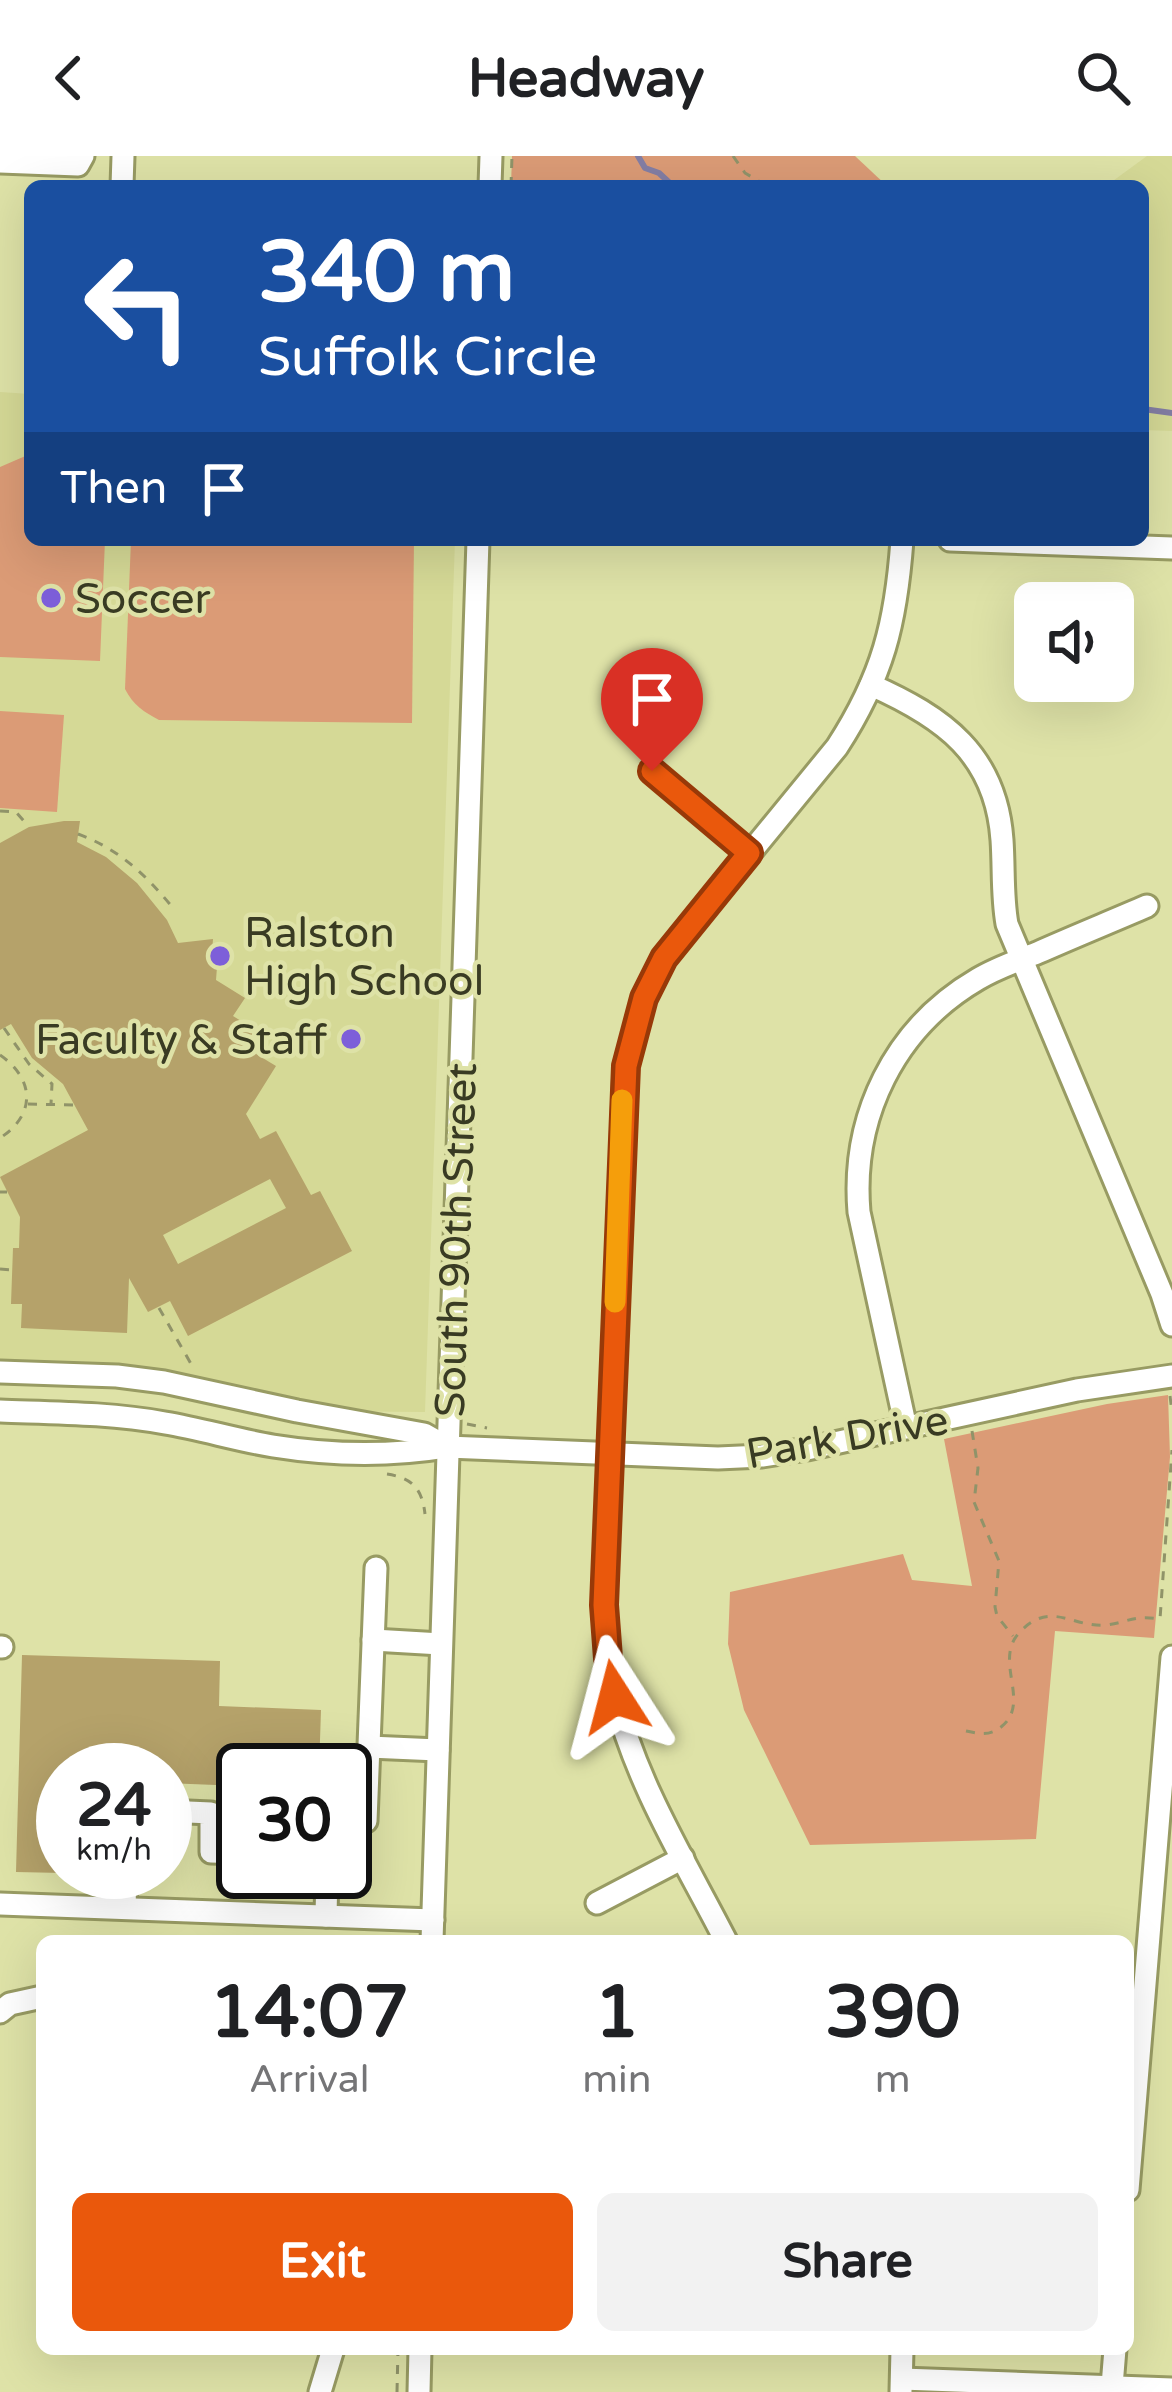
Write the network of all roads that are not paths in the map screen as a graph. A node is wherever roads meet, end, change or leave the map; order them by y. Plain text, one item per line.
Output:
1 (83, 156) edge
2 (0, 163) edge
3 (478, 546) edge
4 (901, 546) edge
5 (1116, 546) edge
6 (1172, 548) edge
7 (871, 685) junction
8 (652, 771) dead end
9 (749, 853) junction
10 (1147, 906) dead end
11 (1021, 960) junction
12 (1172, 1324) edge
13 (0, 1372) edge
14 (1171, 1384) edge
15 (0, 1411) edge
16 (906, 1428) junction
17 (447, 1447) junction
18 (609, 1454) junction
19 (376, 1568) dead end
20 (374, 1640) junction
21 (441, 1644) junction
22 (1172, 1657) edge
23 (369, 1743) edge
24 (372, 1747) edge
25 (438, 1750) junction
26 (192, 1813) edge
27 (216, 1852) edge
28 (683, 1858) junction
29 (125, 1899) edge
30 (326, 1899) edge
31 (597, 1903) dead end
32 (0, 1904) edge
33 (125, 1908) junction
34 (326, 1916) junction
35 (433, 1931) edge
36 (723, 1935) edge
37 (36, 1998) edge
38 (0, 2012) edge
39 (1134, 2117) edge
40 (332, 2355) edge
41 (420, 2355) edge
42 (902, 2355) edge
43 (1115, 2355) edge
44 (902, 2386) edge
45 (1112, 2386) junction
46 (1172, 2389) edge
47 (320, 2392) edge
48 (418, 2392) edge

1 - 2 street
3 - 17 street, South 90th Street
4 - 7 street
5 - 6 street
7 - 9 street
7 - 11 street
8 - 9 street
9 - 18 street
10 - 11 street
11 - 12 street
11 - 16 street
13 - 17 street, Park Drive
14 - 16 street, Park Drive
15 - 17 street, Park Drive
16 - 18 street, Park Drive
17 - 18 street, Park Drive
17 - 21 street, South 90th Street
18 - 28 street
19 - 20 street
20 - 21 street
20 - 23 street
21 - 25 street, South 90th Street
22 - 39 street
24 - 25 street
25 - 35 street, South 90th Street
26 - 27 street
28 - 31 street
28 - 36 street
29 - 33 street
30 - 34 street
32 - 33 street
33 - 34 street
34 - 35 street
37 - 38 street
40 - 47 street
41 - 48 street
42 - 44 street
43 - 45 street
44 - 45 street
45 - 46 street

